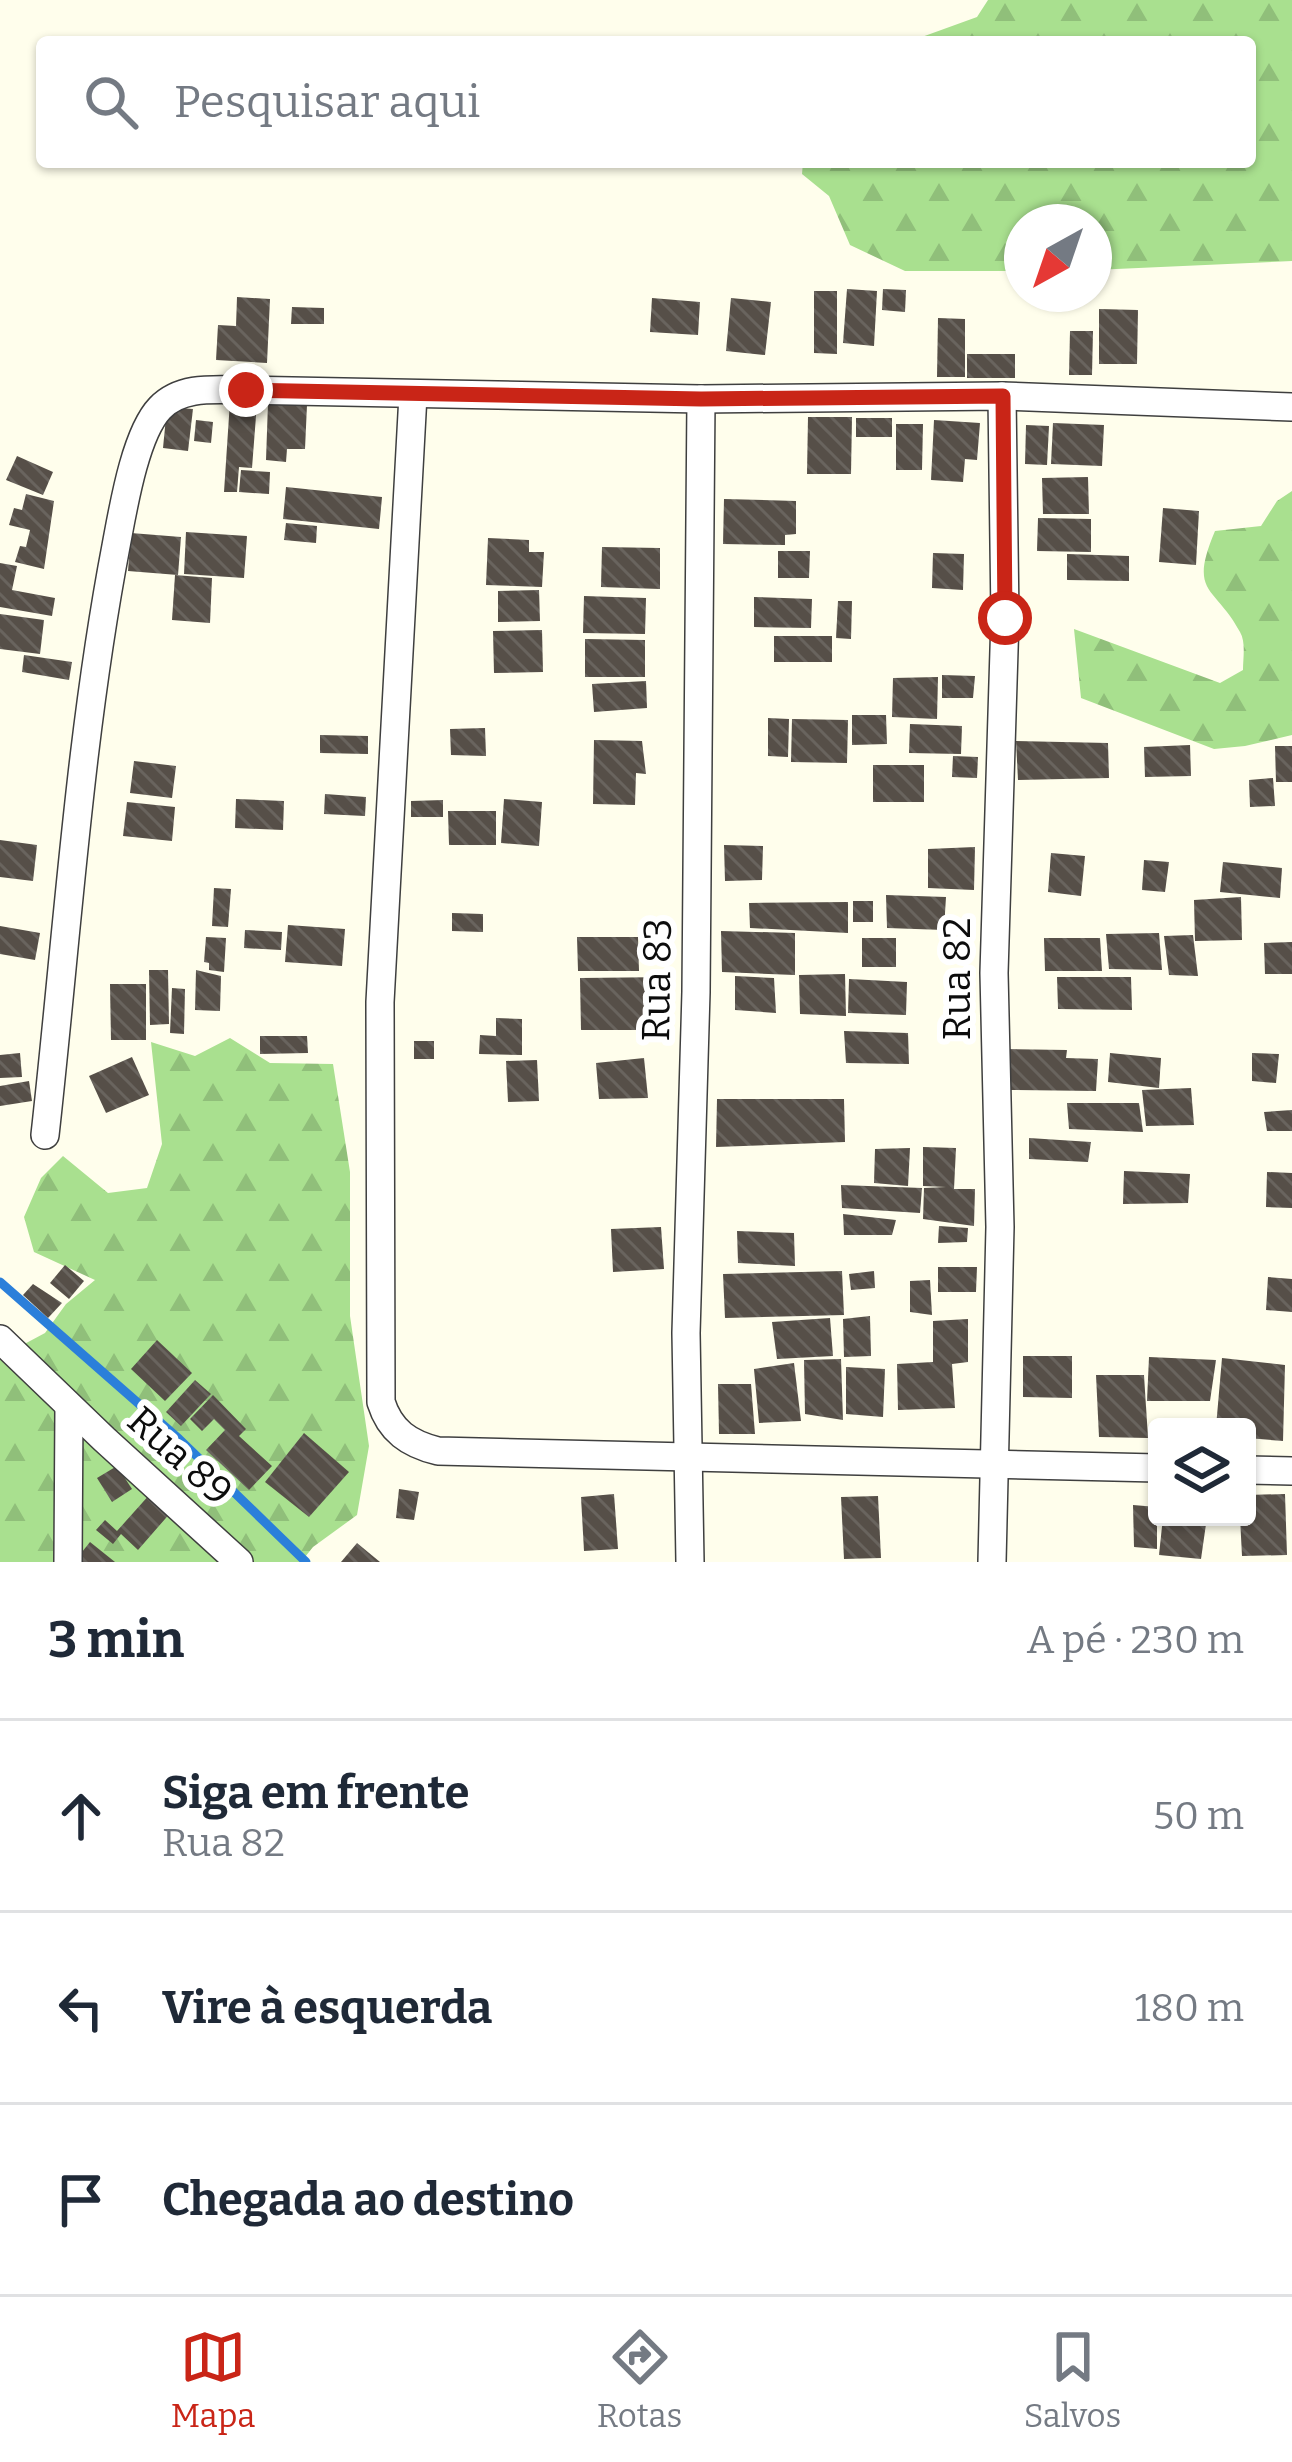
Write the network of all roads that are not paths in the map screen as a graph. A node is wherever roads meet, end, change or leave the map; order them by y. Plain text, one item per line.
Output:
1 (413, 395) junction
2 (1003, 396) junction
3 (701, 399) junction
4 (1292, 407) edge
5 (45, 1135) dead end
6 (0, 1339) edge
7 (70, 1407) junction
8 (691, 1456) junction
9 (992, 1465) junction
10 (1148, 1468) edge
11 (1256, 1470) edge
12 (1292, 1471) edge
13 (68, 1562) edge
14 (239, 1562) edge
15 (690, 1562) edge
16 (992, 1562) edge

1 - 3 street
1 - 5 street
1 - 8 street
2 - 3 street
2 - 4 street
2 - 9 street, Rua 82
3 - 8 street, Rua 83
6 - 7 street, Rua 89
7 - 13 street, Rua 89
7 - 14 street, Rua 89
8 - 9 street
8 - 15 street, Rua 83
9 - 10 street
9 - 16 street, Rua 82
11 - 12 street

